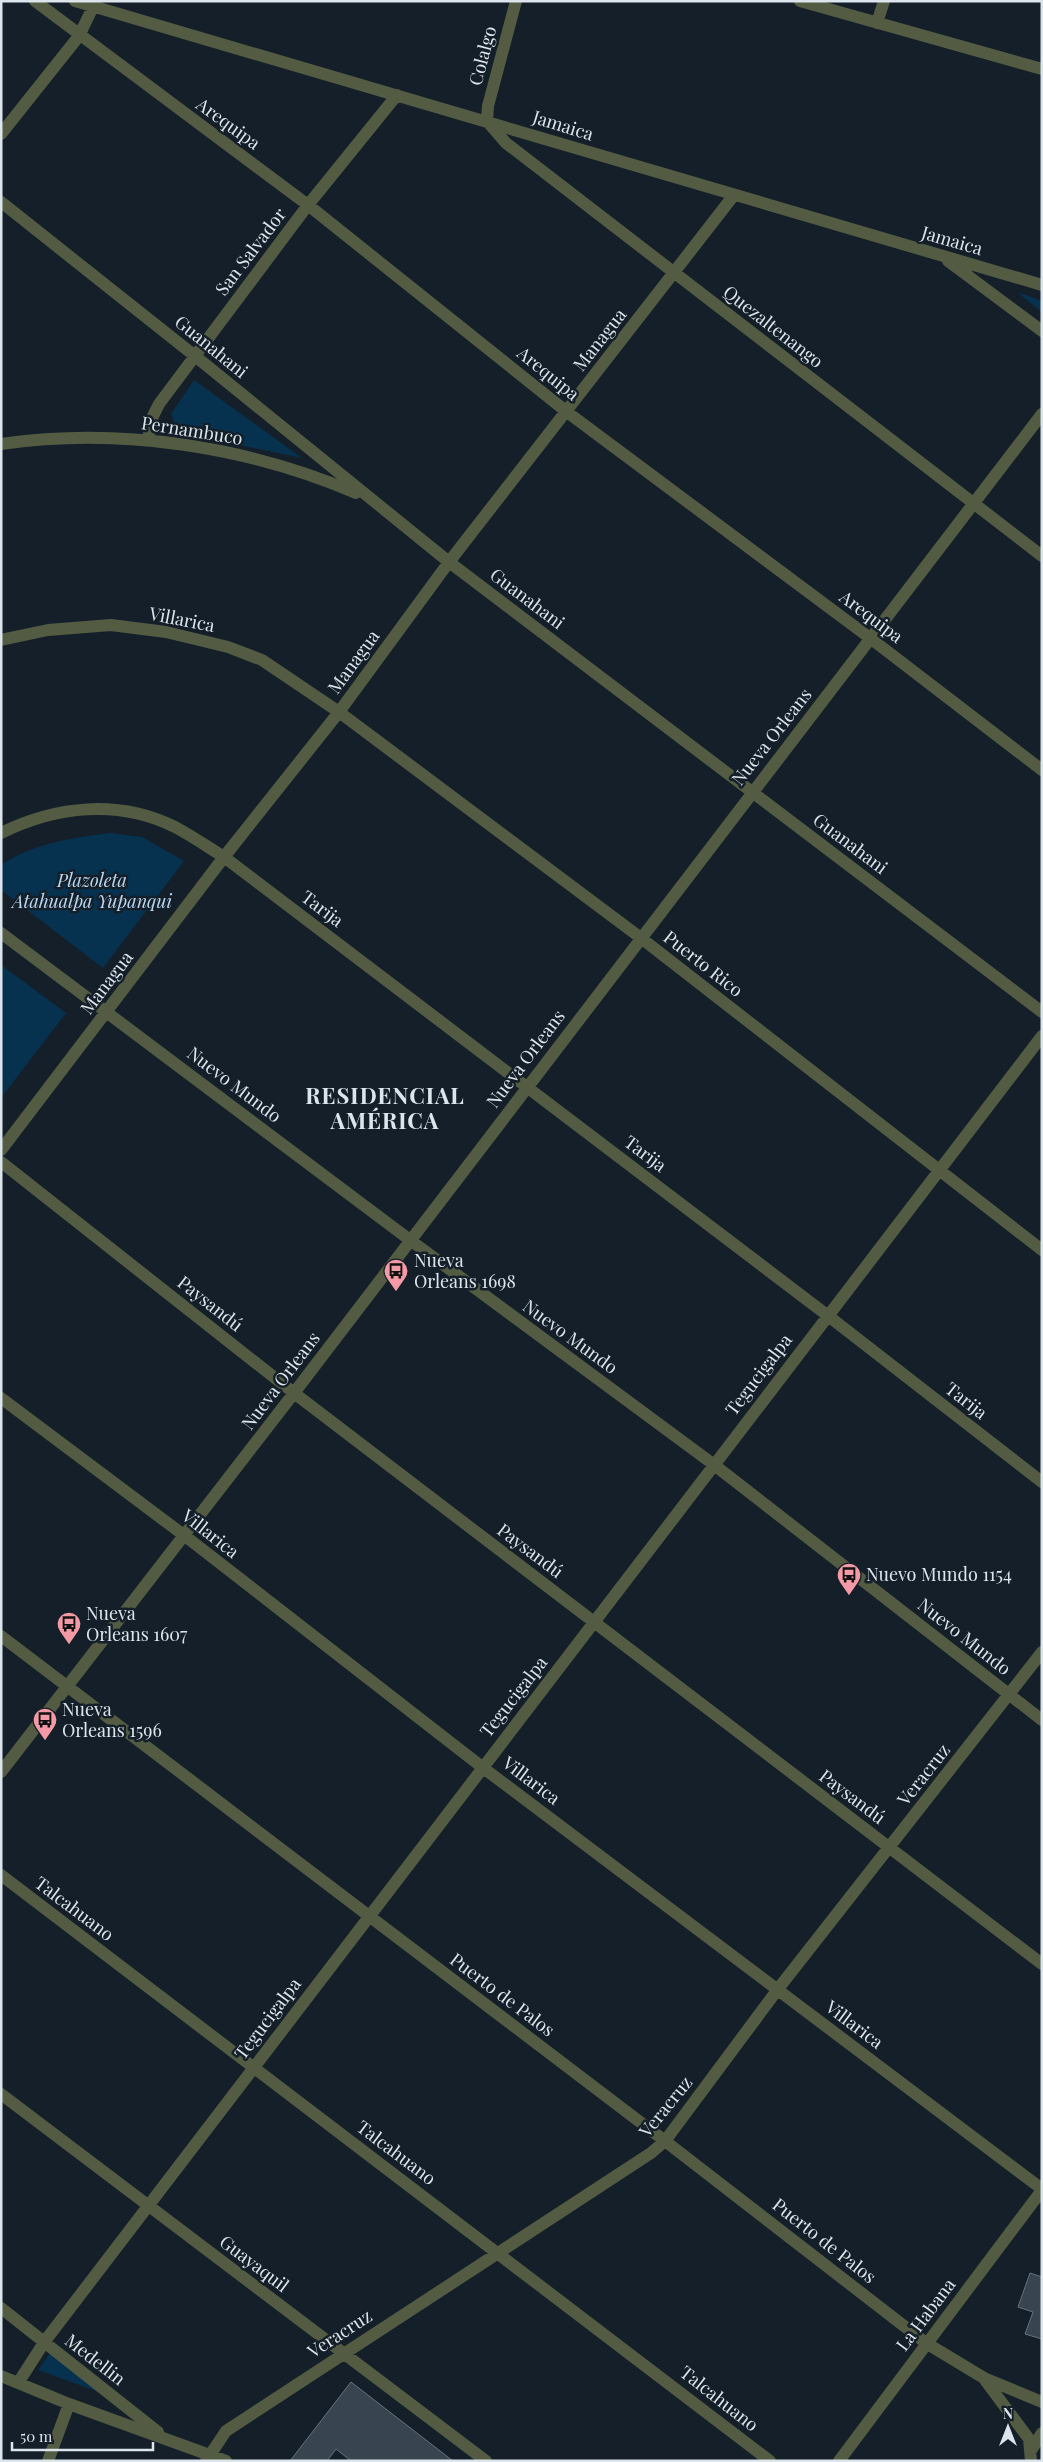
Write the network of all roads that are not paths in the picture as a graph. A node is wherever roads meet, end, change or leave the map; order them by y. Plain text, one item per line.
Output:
1 (35, 1) edge
2 (75, 1) edge
3 (516, 1) edge
4 (800, 1) edge
5 (884, 1) edge
6 (93, 7) junction
7 (877, 23) junction
8 (79, 36) junction
9 (1042, 70) edge
10 (397, 95) junction
11 (487, 121) junction
12 (1, 134) edge
13 (734, 195) junction
14 (1, 202) edge
15 (308, 205) junction
16 (941, 256) junction
17 (674, 273) junction
18 (1042, 285) edge
19 (1042, 332) edge
20 (195, 356) junction
21 (567, 412) junction
22 (1042, 414) edge
23 (148, 439) junction
24 (1, 444) edge
25 (370, 499) junction
26 (972, 504) junction
27 (1042, 556) edge
28 (449, 562) junction
29 (870, 638) junction
30 (1, 640) edge
31 (338, 712) junction
32 (1042, 770) edge
33 (752, 792) junction
34 (1, 833) edge
35 (224, 857) junction
36 (1, 933) edge
37 (641, 938) junction
38 (108, 1012) junction
39 (1042, 1012) edge
40 (1042, 1036) edge
41 (527, 1086) junction
42 (1, 1150) edge
43 (1, 1162) edge
44 (939, 1168) junction
45 (410, 1240) junction
46 (1042, 1250) edge
47 (827, 1315) junction
48 (294, 1393) junction
49 (1, 1398) edge
50 (713, 1464) junction
51 (1042, 1482) edge
52 (185, 1536) junction
53 (594, 1622) junction
54 (1, 1636) edge
55 (1042, 1652) edge
56 (68, 1686) junction
57 (1009, 1695) junction
58 (1042, 1720) edge
59 (482, 1766) junction
60 (1, 1772) edge
61 (889, 1848) junction
62 (1, 1875) edge
63 (369, 1917) junction
64 (1042, 1964) edge
65 (778, 1989) junction
66 (253, 2068) junction
67 (1, 2094) edge
68 (665, 2141) junction
69 (1042, 2190) edge
70 (149, 2206) junction
71 (500, 2253) junction
72 (1, 2308) edge
73 (45, 2341) junction
74 (926, 2343) junction
75 (342, 2353) junction
76 (1, 2376) edge
77 (984, 2378) junction
78 (18, 2383) junction
79 (1042, 2402) edge
80 (69, 2404) junction
81 (1042, 2433) edge
82 (167, 2439) junction
83 (1031, 2455) edge
84 (207, 2458) edge
85 (48, 2461) edge
86 (226, 2461) edge
87 (486, 2461) edge
88 (770, 2461) edge
89 (838, 2461) edge

1 - 8 street, Arequipa
2 - 6 street, Jamaica
3 - 11 street, Colalgo
4 - 7 street
5 - 7 street
6 - 8 street
6 - 10 street, Jamaica
7 - 9 street
8 - 12 street
8 - 15 street, Arequipa
10 - 11 street, Jamaica
10 - 15 street, San Salvador
11 - 13 street, Jamaica
11 - 17 street, Quezaltenango
13 - 16 street, Jamaica
13 - 17 street, Managua
14 - 20 street, Guanahani
15 - 20 street, San Salvador
15 - 21 street, Arequipa
16 - 18 street, Jamaica
16 - 19 street
17 - 21 street, Managua
17 - 26 street, Quezaltenango
20 - 23 street, San Salvador
20 - 25 street, Guanahani
21 - 28 street, Managua
21 - 29 street, Arequipa
22 - 26 street, Nueva Orleans
23 - 24 street, Pernambuco
23 - 25 street, Pernambuco
25 - 28 street, Guanahani
26 - 27 street, Quezaltenango
26 - 29 street, Nueva Orleans
28 - 31 street, Managua
28 - 33 street, Guanahani
29 - 32 street, Arequipa
29 - 33 street, Nueva Orleans
30 - 31 street, Villarica
31 - 35 street, Managua
31 - 37 street, Puerto Rico
33 - 37 street, Nueva Orleans
33 - 39 street, Guanahani
34 - 35 street
35 - 38 street, Managua
35 - 41 street, Tarija
36 - 38 street, Nuevo Mundo
37 - 41 street, Nueva Orleans
37 - 44 street, Puerto Rico
38 - 42 street, Managua
38 - 45 street, Nuevo Mundo
40 - 44 street, Tegucigalpa
41 - 45 street, Nueva Orleans
41 - 47 street, Tarija
43 - 48 street, Paysandú
44 - 46 street, Puerto Rico
44 - 47 street, Tegucigalpa
45 - 48 street, Nueva Orleans
45 - 50 street, Nuevo Mundo
47 - 50 street, Tegucigalpa
47 - 51 street, Tarija
48 - 52 street, Nueva Orleans
48 - 53 street, Paysandú
49 - 52 street, Villarica
50 - 53 street, Tegucigalpa
50 - 57 street, Nuevo Mundo
52 - 56 street, Nueva Orleans
52 - 59 street, Villarica
53 - 59 street, Tegucigalpa
53 - 61 street, Paysandú
54 - 56 street, Puerto de Palos
55 - 57 street, Veracruz
56 - 60 street, Nueva Orleans
56 - 63 street, Puerto de Palos
57 - 58 street, Nuevo Mundo
57 - 61 street, Veracruz
59 - 63 street, Tegucigalpa
59 - 65 street, Villarica
61 - 64 street, Paysandú
61 - 65 street, Veracruz
62 - 66 street, Talcahuano
63 - 66 street, Tegucigalpa
63 - 68 street, Puerto de Palos
65 - 68 street, Veracruz
65 - 69 street, Villarica
66 - 70 street, Tegucigalpa
66 - 71 street, Talcahuano
67 - 70 street, Guayaquil
68 - 71 street, Veracruz
68 - 74 street, Puerto de Palos
69 - 74 street, La Habana
70 - 73 street, Tegucigalpa
70 - 75 street, Guayaquil
71 - 75 street, Veracruz
71 - 88 street, Talcahuano
72 - 73 street, Medellin
73 - 78 street, Tegucigalpa
73 - 82 street, Medellin
74 - 77 street, Puerto de Palos
74 - 89 street, La Habana
75 - 84 street, Veracruz
75 - 87 street, Guayaquil
76 - 78 street
77 - 79 street, Puerto de Palos
77 - 83 street, Puerto de Palos
78 - 80 street
80 - 82 street
80 - 85 street
81 - 83 street
82 - 84 street
84 - 86 street

